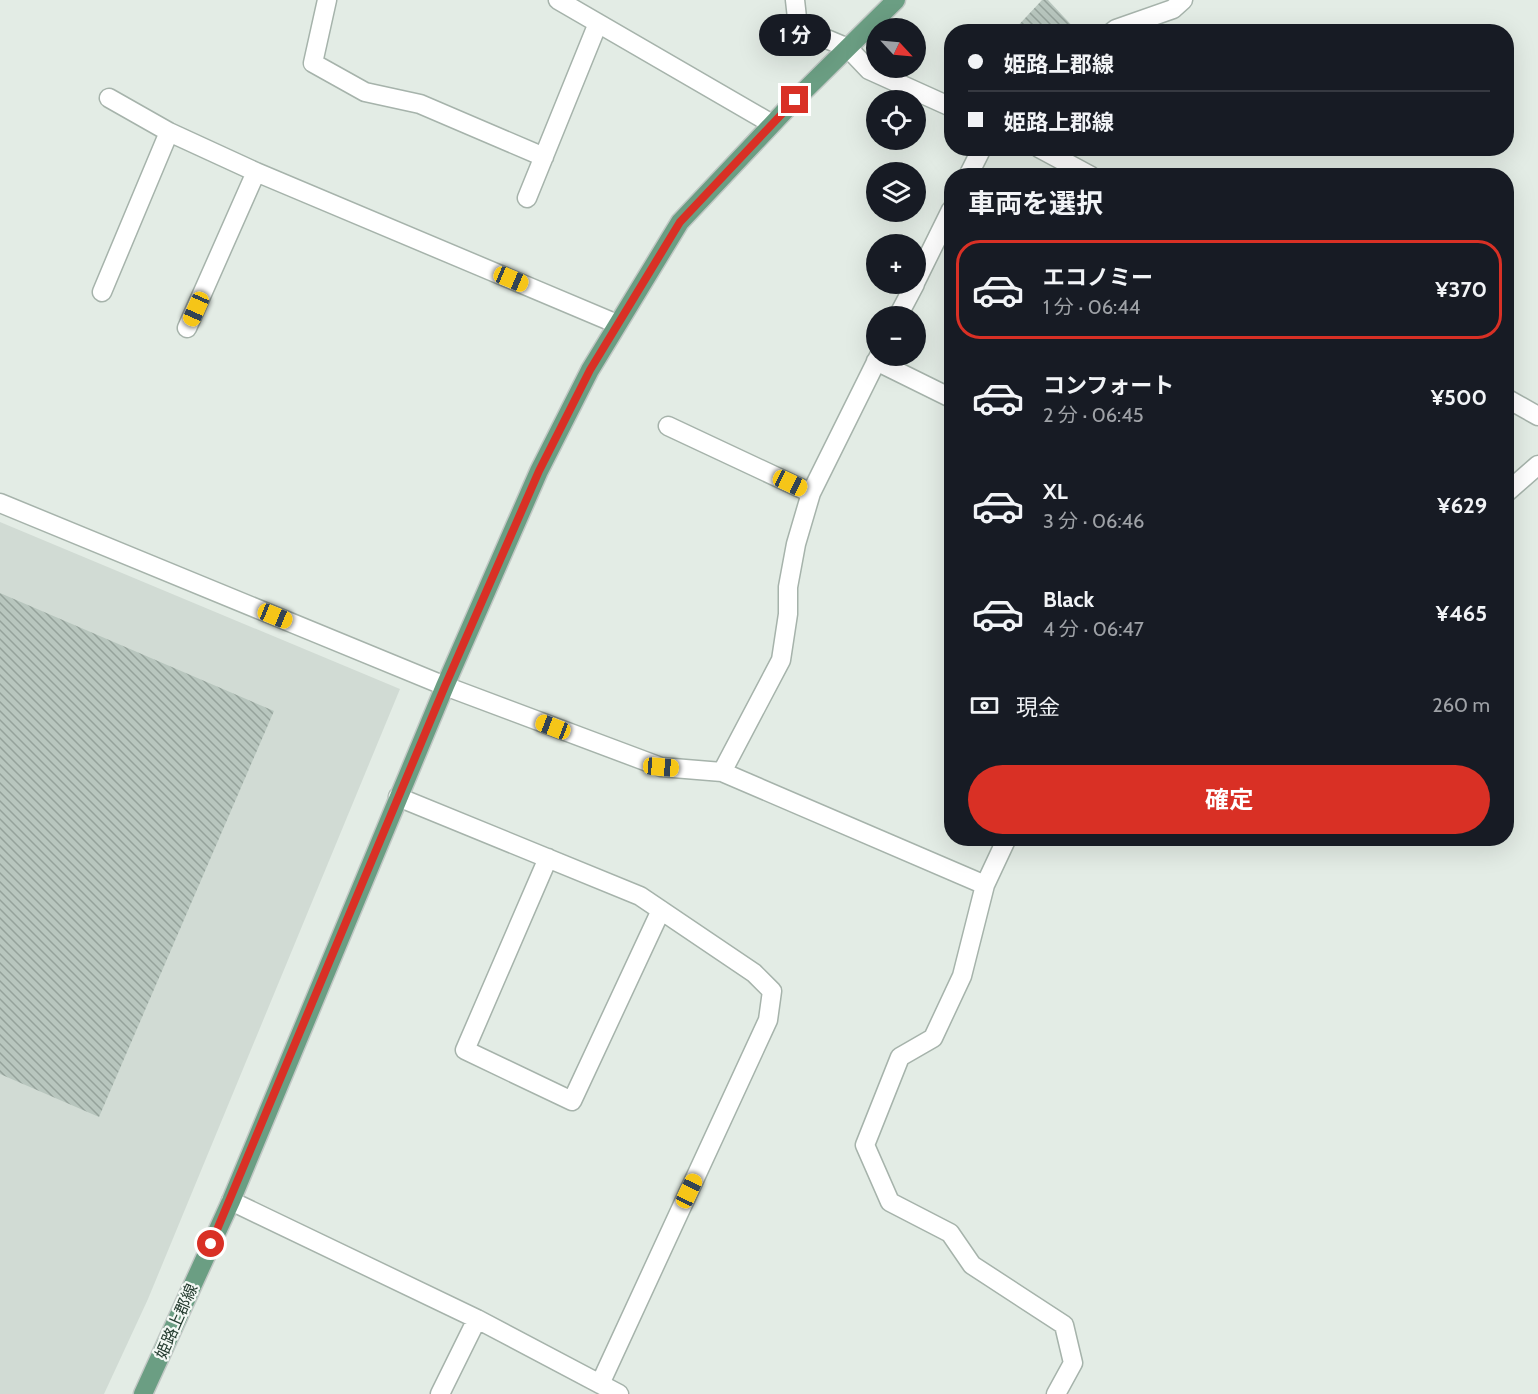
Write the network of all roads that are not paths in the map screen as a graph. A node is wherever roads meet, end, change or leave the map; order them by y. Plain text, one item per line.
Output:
1 (327, 0) edge
2 (558, 0) edge
3 (795, 0) edge
4 (896, 0) edge
5 (1183, 0) edge
6 (598, 23) junction
7 (1128, 24) edge
8 (848, 48) junction
9 (109, 98) dead end
10 (944, 104) edge
11 (772, 124) junction
12 (169, 132) junction
13 (1054, 156) edge
14 (544, 157) junction
15 (1076, 168) edge
16 (256, 172) junction
17 (527, 198) dead end
18 (944, 224) edge
19 (926, 261) edge
20 (102, 292) dead end
21 (617, 324) junction
22 (187, 328) dead end
23 (874, 366) edge
24 (893, 366) edge
25 (944, 394) edge
26 (1514, 402) edge
27 (1538, 416) edge
28 (668, 426) dead end
29 (1538, 465) edge
30 (1514, 486) edge
31 (811, 493) junction
32 (0, 503) edge
33 (445, 686) junction
34 (722, 772) junction
35 (398, 797) junction
36 (1003, 846) edge
37 (548, 858) junction
38 (985, 885) junction
39 (662, 910) junction
40 (231, 1201) junction
41 (477, 1319) junction
42 (600, 1384) junction
43 (143, 1394) edge
44 (440, 1394) edge
45 (619, 1394) edge
46 (1056, 1394) edge

1 - 14 street
2 - 6 street
3 - 8 street
4 - 8 main road, 姫路上郡線
5 - 7 street
6 - 11 street
6 - 14 street
8 - 10 street
8 - 11 main road, 姫路上郡線
9 - 12 street
11 - 21 main road, 姫路上郡線
12 - 16 street
12 - 20 street
13 - 15 street
14 - 17 street
16 - 21 street
16 - 22 street
18 - 19 street
21 - 33 main road, 姫路上郡線
23 - 31 street
24 - 25 street
26 - 27 street
28 - 31 street
29 - 30 street
31 - 34 street
32 - 33 street
33 - 34 street
33 - 35 main road, 姫路上郡線
34 - 38 street
35 - 37 street
35 - 40 main road, 姫路上郡線
36 - 38 street
37 - 39 street
37 - 39 street
38 - 46 street
39 - 42 street
40 - 41 street
40 - 43 main road, 姫路上郡線
41 - 42 street
41 - 44 street
42 - 45 street

